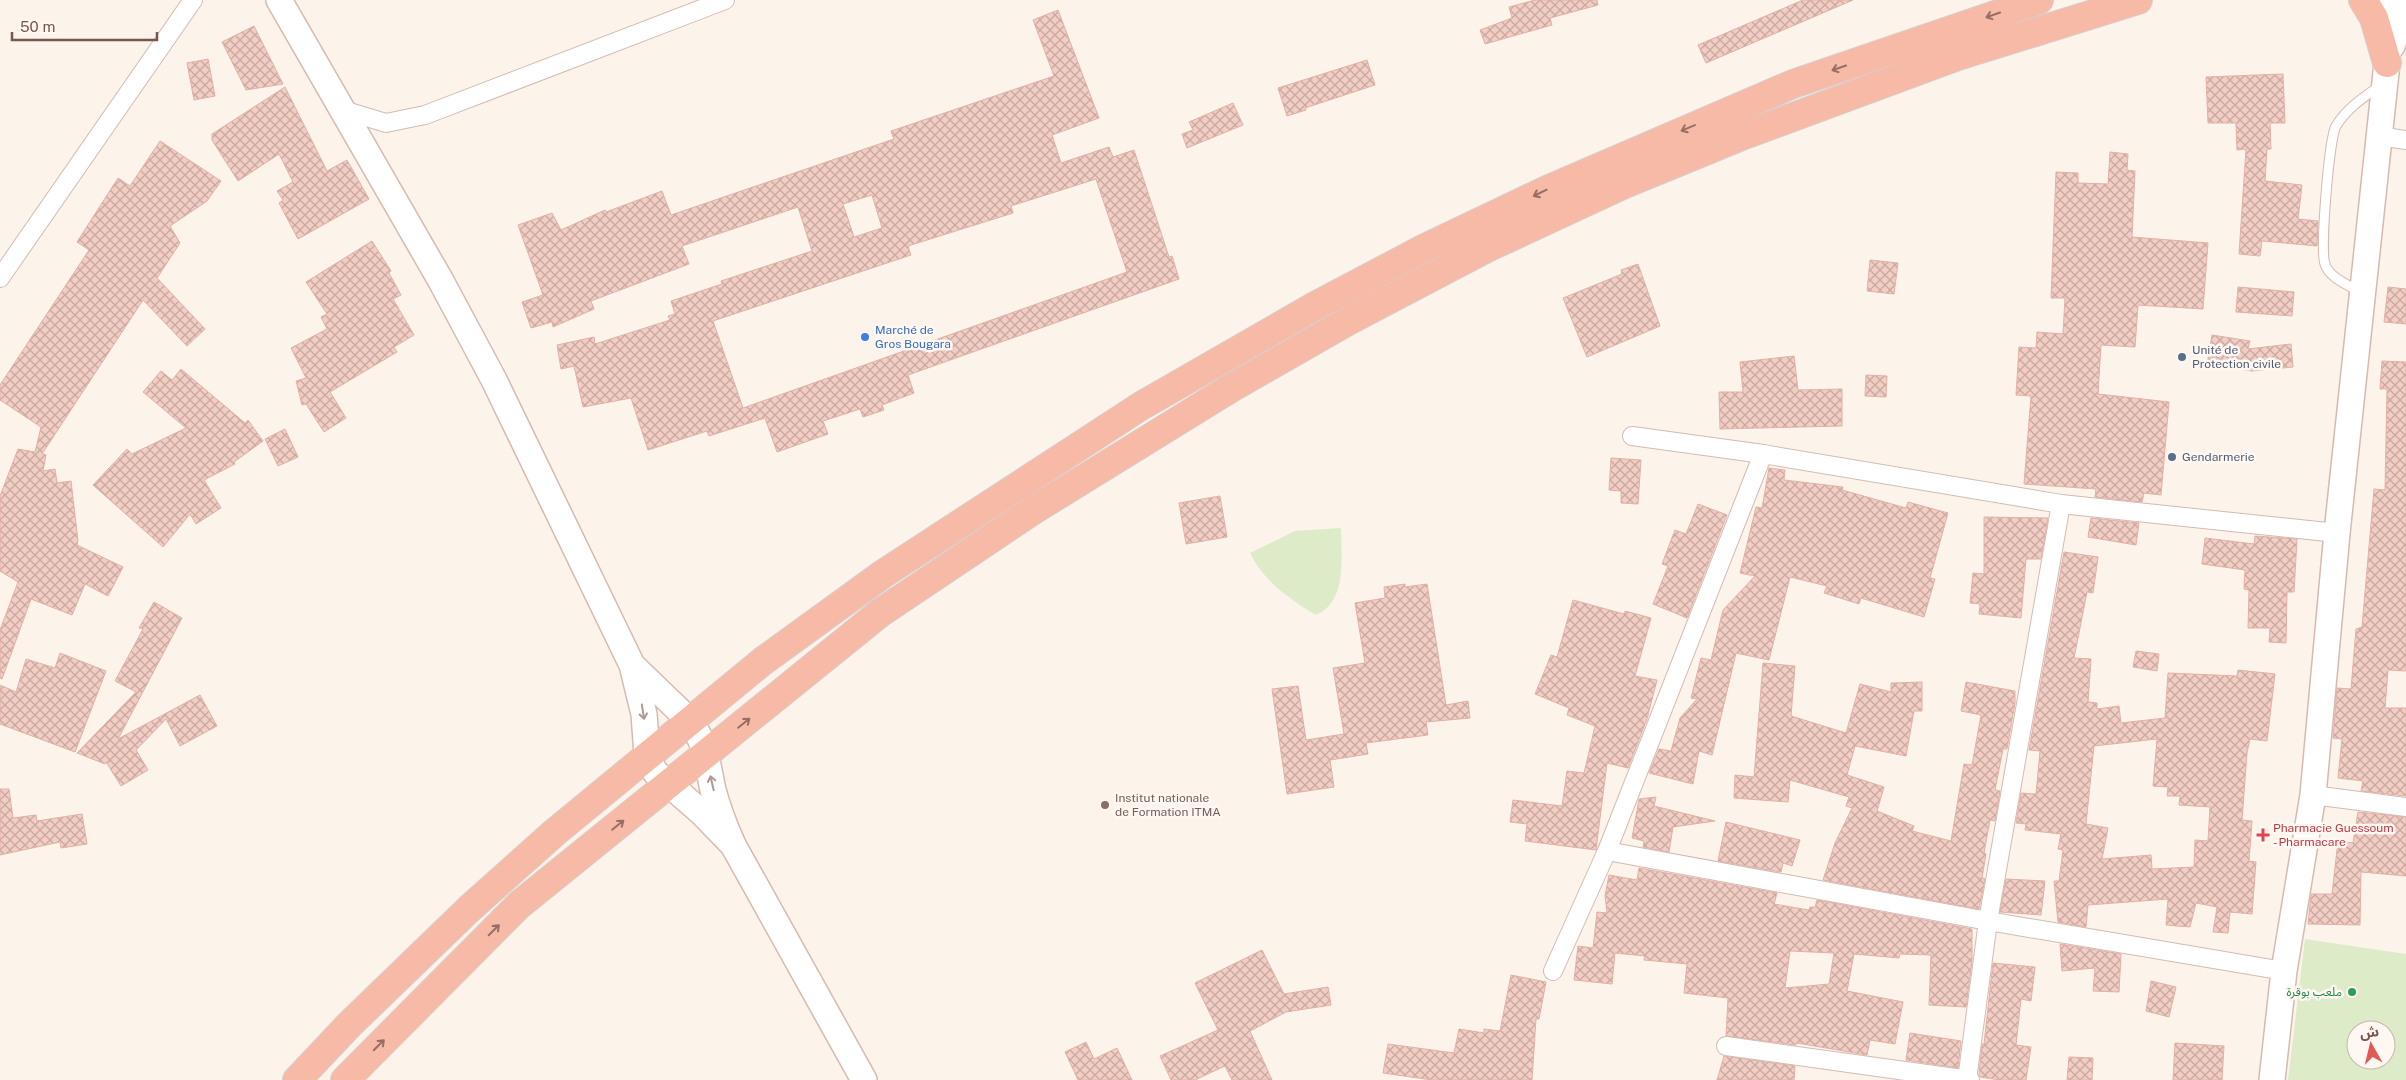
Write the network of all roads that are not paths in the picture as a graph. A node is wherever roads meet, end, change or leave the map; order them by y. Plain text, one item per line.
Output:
1 (192, 0) edge
2 (280, 0) edge
3 (725, 0) edge
4 (2039, 0) edge
5 (2138, 0) edge
6 (2362, 0) edge
7 (2385, 0) edge
8 (2406, 5) edge
9 (2386, 72) junction
10 (342, 110) junction
11 (2379, 136) junction
12 (2406, 140) edge
13 (0, 278) edge
14 (2363, 293) junction
15 (1632, 436) dead end
16 (1763, 454) junction
17 (2062, 504) junction
18 (2337, 533) junction
19 (632, 665) junction
20 (690, 721) junction
21 (707, 752) junction
22 (647, 755) junction
23 (668, 785) junction
24 (2313, 795) junction
25 (2406, 807) edge
26 (734, 845) junction
27 (1607, 851) junction
28 (1988, 921) junction
29 (1553, 971) dead end
30 (2284, 971) junction
31 (1726, 1046) dead end
32 (297, 1080) edge
33 (345, 1080) edge
34 (864, 1080) edge
35 (1968, 1080) edge
36 (2272, 1080) edge

1 - 13 street
2 - 10 main road
3 - 10 street
4 -> 20 highway
21 -> 5 highway
6 - 9 highway
7 - 9 main road
8 - 9 main road
9 - 11 main road
9 - 14 lane
10 - 19 main road
11 - 12 street
11 - 14 main road
14 - 18 main road
15 - 16 street
16 - 17 street
16 - 27 street
17 - 18 street
17 - 28 street
18 - 24 main road
19 - 20 main road
19 -> 22 main road
20 - 21 main road
20 - 22 highway
21 - 23 highway
26 -> 21 main road
22 - 23 main road
22 - 32 highway
23 - 26 main road
33 -> 23 highway
24 - 25 street
24 - 30 main road
26 - 34 main road
27 - 28 street
27 - 29 street
28 - 30 street
28 - 35 street
30 - 36 main road
31 - 35 street

